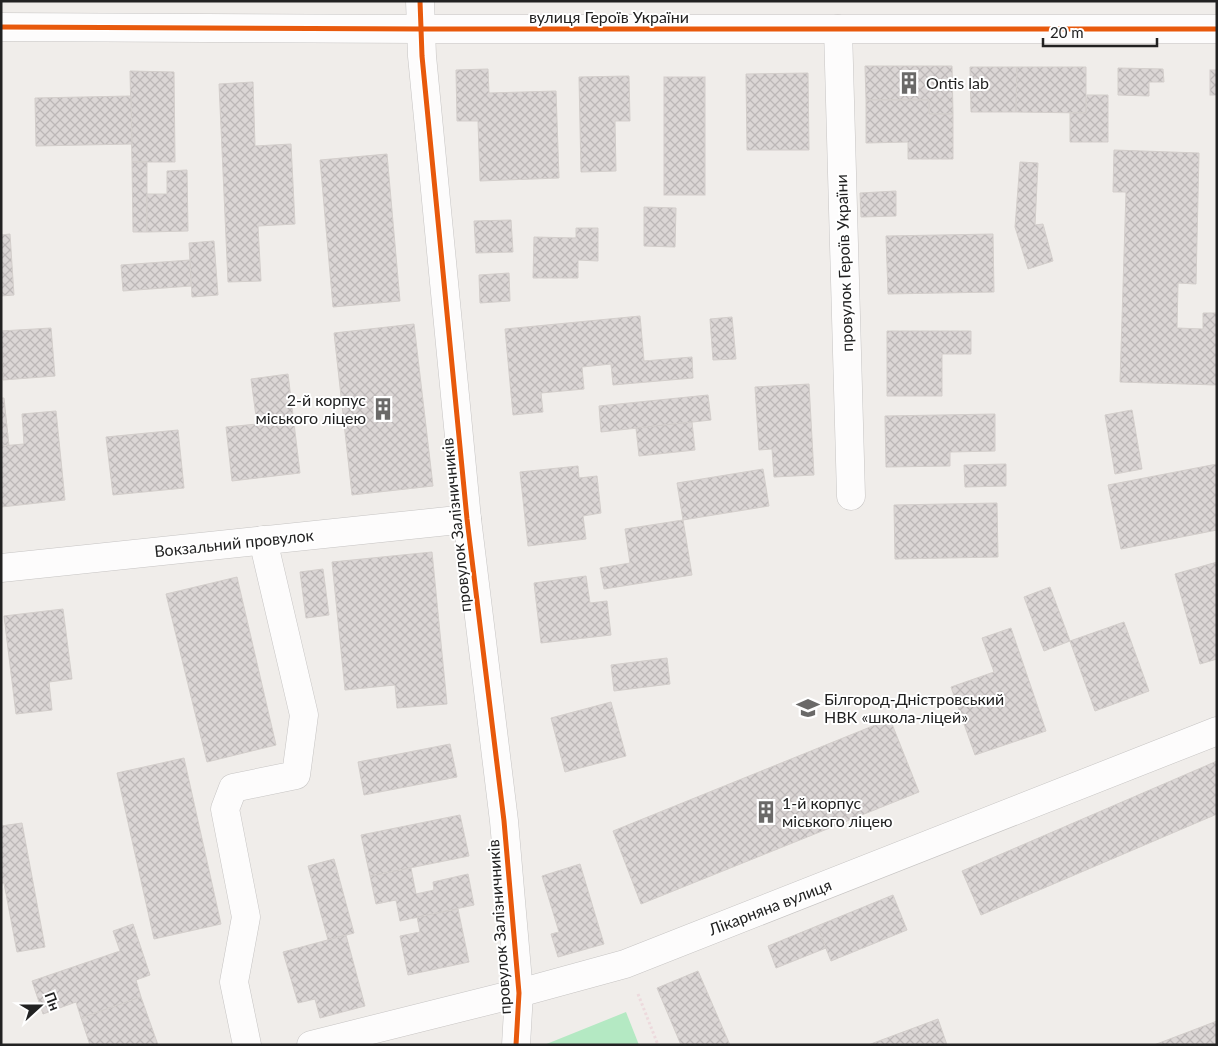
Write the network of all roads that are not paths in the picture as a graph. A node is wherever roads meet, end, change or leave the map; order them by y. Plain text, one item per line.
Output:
1 (420, 1) edge
2 (1, 27) edge
3 (422, 29) junction
4 (838, 29) junction
5 (1217, 29) edge
6 (851, 496) dead end
7 (466, 520) junction
8 (263, 540) junction
9 (1, 568) edge
10 (1217, 731) edge
11 (519, 993) junction
12 (247, 1045) edge
13 (311, 1045) edge
14 (516, 1045) edge

1 - 3 street, провулок Залізничників
2 - 3 street, вулиця Героїв України
3 - 4 street, вулиця Героїв України
3 - 7 street, провулок Залізничників
4 - 5 street, вулиця Героїв України
4 - 6 street, провулок Героїв України
7 - 8 street, Вокзальний провулок
7 - 11 street, провулок Залізничників
8 - 9 street, Вокзальний провулок
8 - 12 street
10 - 11 street, Лікарняна вулиця
11 - 13 street, Лікарняна вулиця
11 - 14 street, провулок Залізничників

